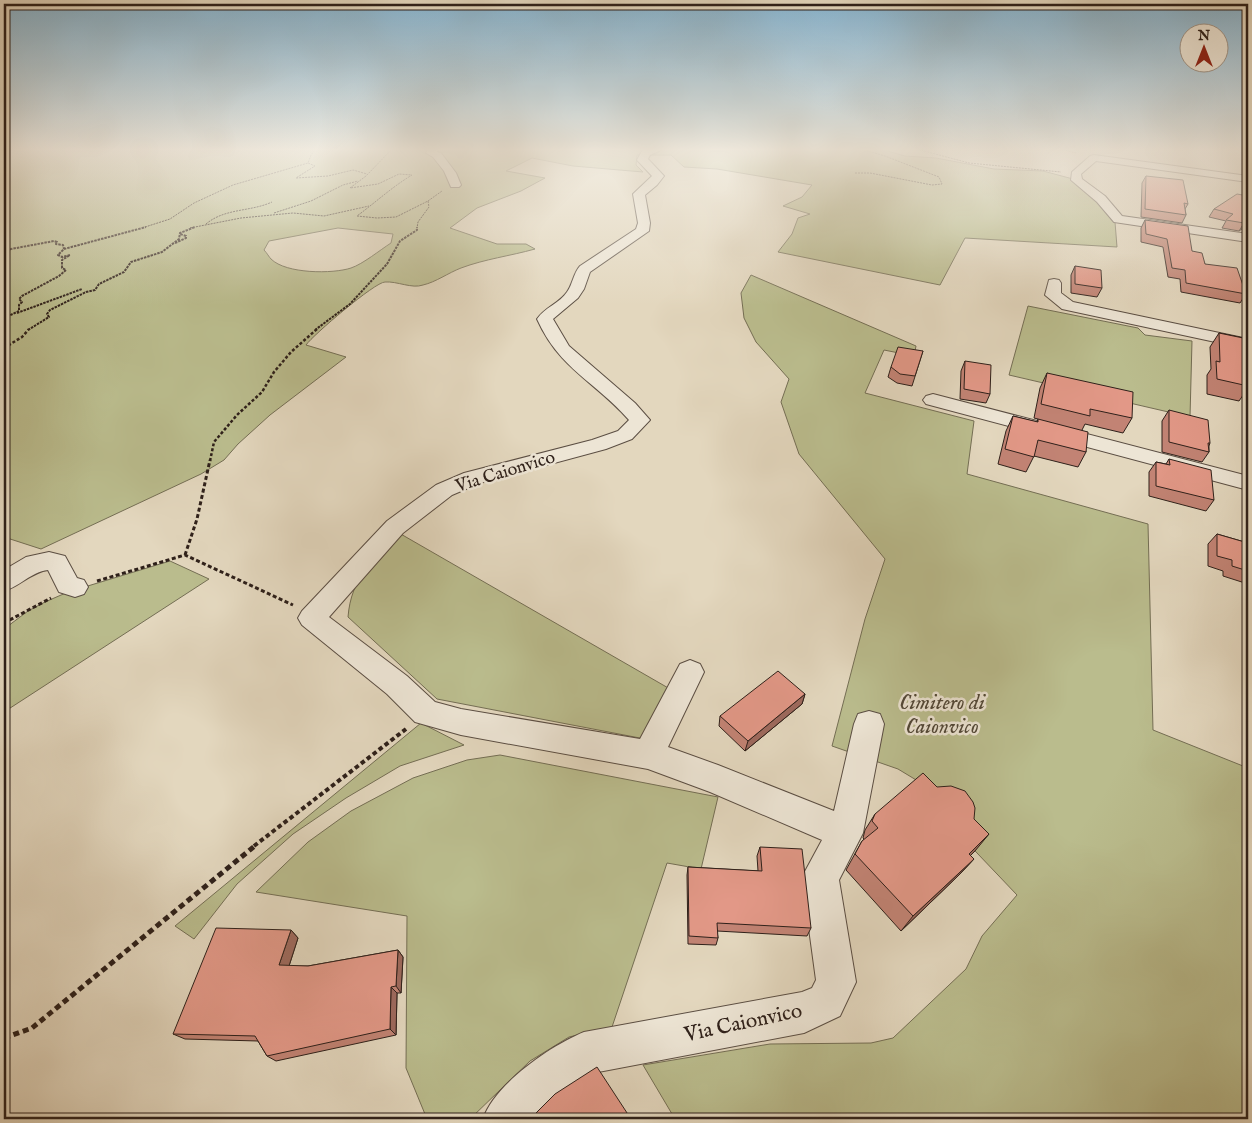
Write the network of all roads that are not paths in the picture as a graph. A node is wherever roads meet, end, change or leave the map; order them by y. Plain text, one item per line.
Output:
1 (640, 200) edge
2 (1102, 200) edge
3 (1248, 238) edge
4 (1054, 283) dead end
5 (1248, 344) edge
6 (933, 400) dead end
7 (1248, 484) edge
8 (4, 582) edge
9 (75, 588) road end
10 (690, 672) dead end
11 (866, 740) dead end
12 (648, 755) junction
13 (846, 834) junction
14 (505, 1119) edge

1 - 12 street, Via Caionvico
2 - 3 street
4 - 5 street
6 - 7 street
8 - 9 street
10 - 12 street
11 - 13 street, Via Caionvico
12 - 13 street, Via Caionvico
13 - 14 street, Via Caionvico

